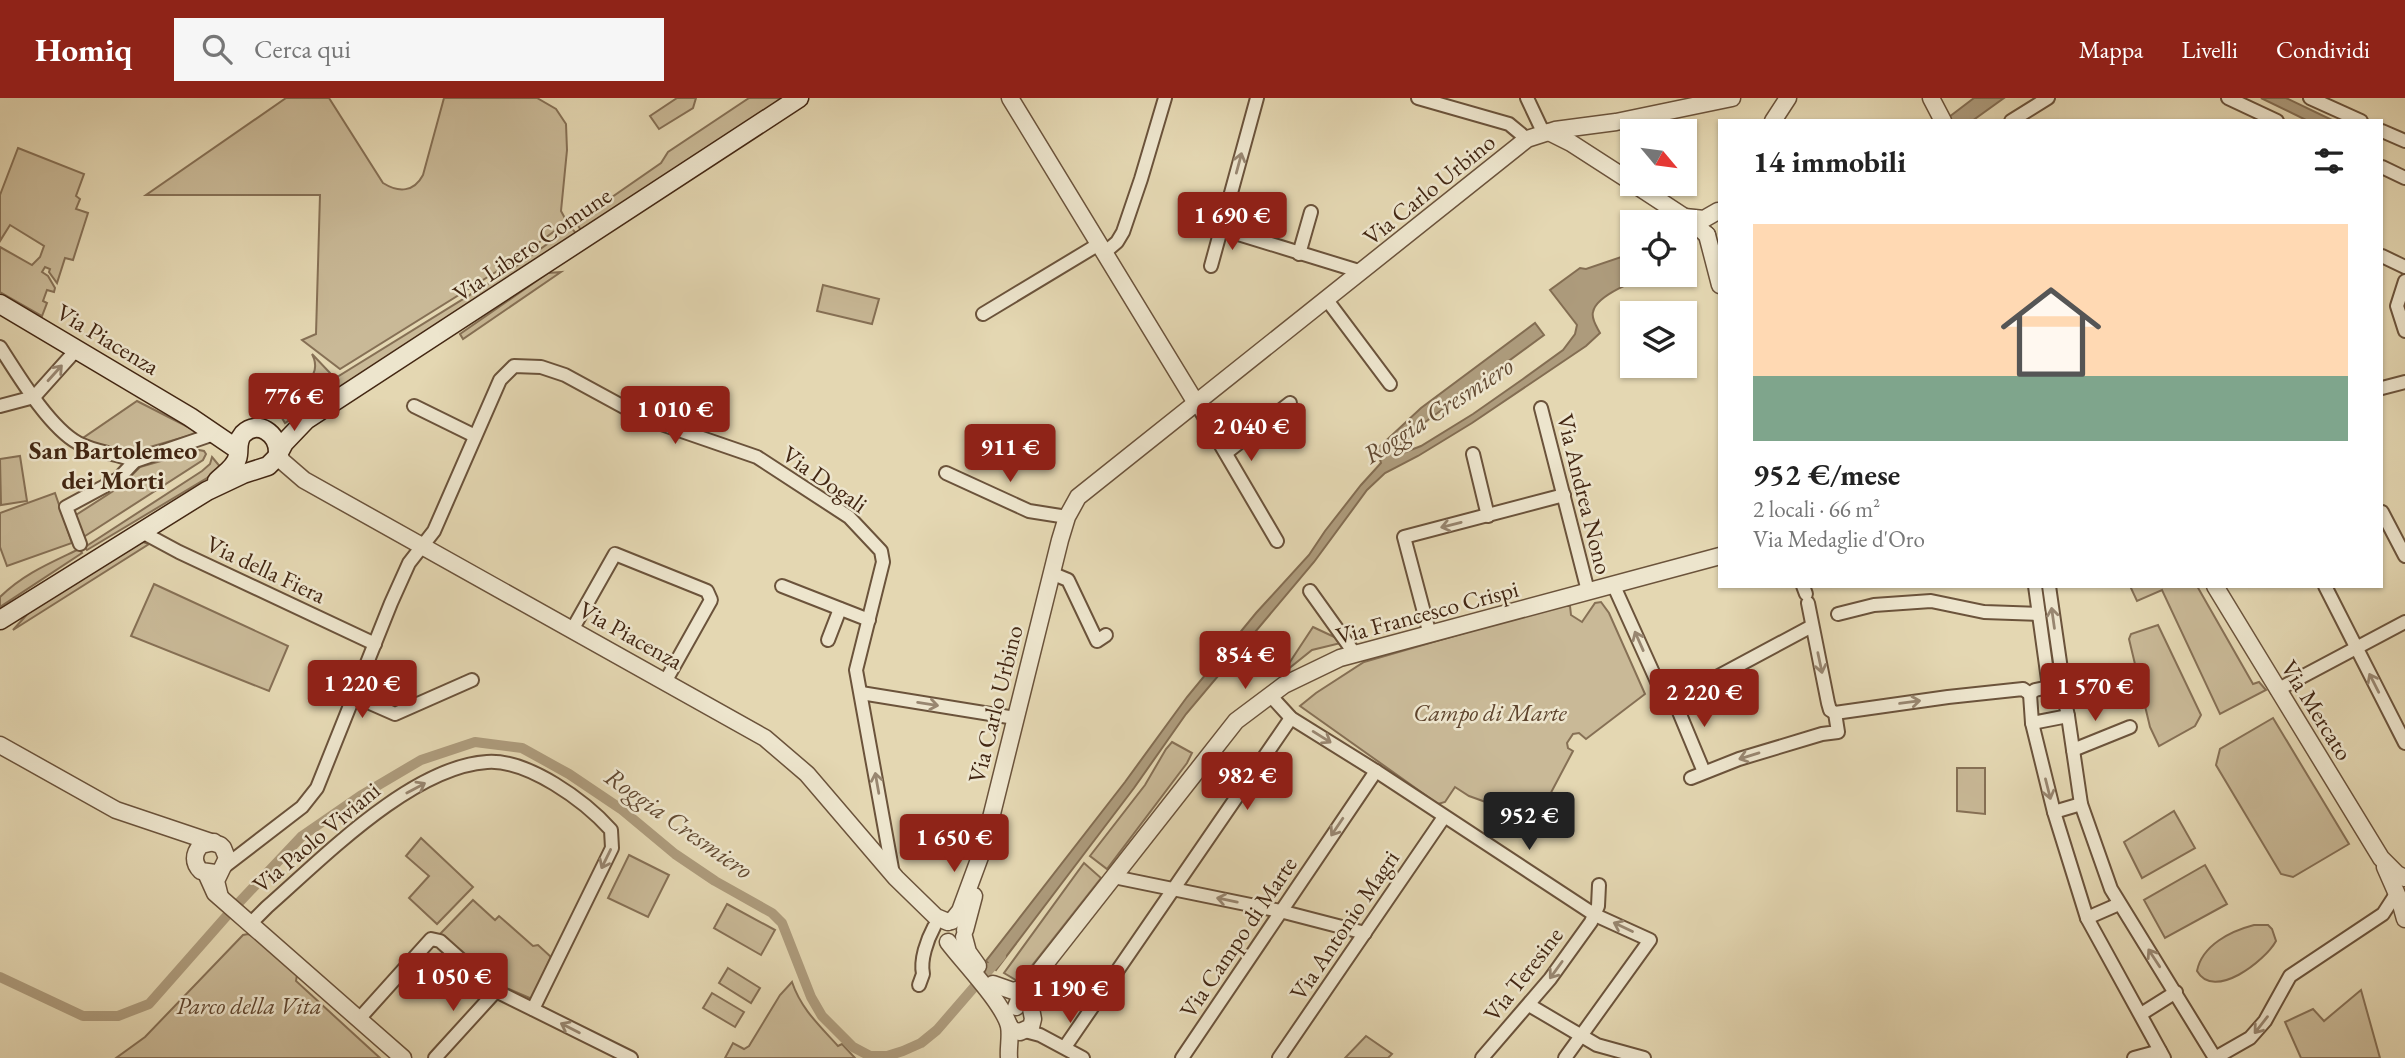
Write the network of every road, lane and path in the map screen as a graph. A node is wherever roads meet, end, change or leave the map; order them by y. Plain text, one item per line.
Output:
1 (1010, 98) edge
2 (1165, 98) edge
3 (1257, 98) edge
4 (1418, 98) edge
5 (1527, 98) edge
6 (1732, 98) edge
7 (1788, 98) edge
8 (1931, 98) edge
9 (2048, 98) edge
10 (2228, 98) edge
11 (2310, 98) edge
12 (2342, 98) edge
13 (792, 101) edge
14 (1775, 111) edge
15 (2342, 112) junction
16 (1942, 119) edge
17 (2014, 119) edge
18 (2273, 119) edge
19 (2357, 119) edge
20 (1595, 124) junction
21 (2383, 131) edge
22 (1546, 133) junction
23 (1527, 139) junction
24 (2405, 141) edge
25 (1584, 151) junction
26 (2383, 167) edge
27 (1620, 175) edge
28 (2405, 178) edge
29 (1653, 196) edge
30 (1674, 210) edge
31 (1718, 211) edge
32 (1311, 212) dead end
33 (1718, 212) edge
34 (1697, 218) edge
35 (1697, 227) edge
36 (1222, 229) junction
37 (1707, 235) junction
38 (1102, 249) junction
39 (1299, 254) junction
40 (2383, 257) edge
41 (1211, 266) dead end
42 (2405, 267) edge
43 (1362, 272) junction
44 (1718, 277) edge
45 (2405, 281) edge
46 (1327, 300) junction
47 (0, 304) edge
48 (983, 314) dead end
49 (2405, 331) edge
50 (0, 347) edge
51 (77, 349) junction
52 (2405, 382) edge
53 (1390, 384) dead end
54 (2383, 388) edge
55 (34, 397) junction
56 (1196, 402) junction
57 (1290, 402) dead end
58 (0, 406) edge
59 (414, 406) dead end
60 (1541, 408) dead end
61 (190, 416) junction
62 (306, 420) junction
63 (211, 431) junction
64 (246, 432) junction
65 (269, 432) junction
66 (475, 436) junction
67 (238, 452) junction
68 (278, 452) junction
69 (1226, 453) junction
70 (1474, 454) dead end
71 (135, 461) junction
72 (260, 469) junction
73 (946, 473) dead end
74 (304, 480) junction
75 (207, 491) junction
76 (1564, 495) junction
77 (2383, 514) edge
78 (1488, 516) junction
79 (1066, 517) junction
80 (140, 531) junction
81 (1278, 541) dead end
82 (80, 544) dead end
83 (422, 547) junction
84 (2405, 556) edge
85 (1718, 557) edge
86 (1051, 573) junction
87 (1613, 584) junction
88 (782, 586) dead end
89 (2035, 588) edge
90 (2049, 588) edge
91 (2216, 588) edge
92 (2326, 588) edge
93 (1310, 591) dead end
94 (1588, 591) junction
95 (1806, 595) edge
96 (840, 609) junction
97 (1838, 614) dead end
98 (2039, 614) junction
99 (0, 620) edge
100 (869, 620) junction
101 (2405, 622) edge
102 (1812, 626) junction
103 (572, 630) junction
104 (1106, 635) dead end
105 (1430, 635) junction
106 (828, 640) dead end
107 (375, 644) junction
108 (2356, 647) junction
109 (1355, 654) junction
110 (472, 680) dead end
111 (665, 682) junction
112 (2049, 687) junction
113 (2277, 690) junction
114 (861, 693) junction
115 (2030, 694) junction
116 (1270, 695) junction
117 (354, 696) junction
118 (2065, 698) junction
119 (1674, 700) junction
120 (1839, 713) junction
121 (2068, 716) junction
122 (1015, 718) junction
123 (1291, 718) junction
124 (2032, 723) junction
125 (2130, 727) dead end
126 (2405, 743) edge
127 (0, 745) edge
128 (2073, 750) junction
129 (1376, 771) junction
130 (1704, 772) junction
131 (1691, 778) dead end
132 (2081, 804) junction
133 (2054, 812) junction
134 (1444, 817) junction
135 (171, 829) junction
136 (219, 845) junction
137 (252, 845) junction
138 (195, 853) junction
139 (217, 870) junction
140 (894, 876) junction
141 (1114, 877) junction
142 (1599, 885) dead end
143 (1174, 888) junction
144 (2399, 901) edge
145 (2119, 904) junction
146 (1280, 911) junction
147 (1595, 915) junction
148 (2087, 918) junction
149 (250, 924) junction
150 (950, 931) junction
151 (1365, 933) junction
152 (919, 985) dead end
153 (1028, 985) junction
154 (990, 988) junction
155 (496, 991) junction
156 (2176, 992) junction
157 (1529, 1005) junction
158 (533, 1009) junction
159 (2141, 1014) junction
160 (359, 1019) junction
161 (1020, 1019) junction
162 (1581, 1037) junction
163 (1067, 1044) junction
164 (2162, 1055) edge
165 (1082, 1057) edge
166 (403, 1058) edge
167 (435, 1058) edge
168 (631, 1058) edge
169 (1010, 1058) edge
170 (1182, 1058) edge
171 (1279, 1058) edge
172 (1482, 1058) edge
173 (1565, 1058) edge
174 (1644, 1058) edge
175 (2134, 1058) edge
176 (2215, 1058) edge

1 - 38 street
2 - 38 street
36 -> 3 street
4 - 23 street
5 - 22 street
6 - 20 street, Via Carlo Urbino
7 - 14 street
8 - 16 street
9 - 17 street
10 - 18 street
11 - 15 street
12 - 15 street
13 - 62 main road, Via Libero Comune
15 - 19 street
20 - 22 street, Via Carlo Urbino
20 - 25 street
21 - 24 street
22 - 23 street, Via Carlo Urbino
22 - 25 street
23 - 43 street, Via Carlo Urbino
25 - 27 street
26 - 28 street
29 - 30 street
31 - 34 street
32 - 39 street
33 - 37 street
35 - 37 street
36 - 39 street
36 - 41 street
37 - 44 street
38 - 48 street
38 - 56 street
39 - 43 street
40 - 42 street
43 - 46 street, Via Carlo Urbino
45 - 49 street
46 - 53 street
46 - 56 street, Via Carlo Urbino
47 - 51 main road, Via Piacenza
50 - 55 street
55 -> 51 street
51 - 61 main road, Via Piacenza
52 - 54 street
55 - 58 street
55 - 71 street
56 - 69 street
56 - 79 street, Via Carlo Urbino
57 - 69 street
59 - 66 street
60 - 76 street, Via Andrea Nono
61 - 63 main road, Via Piacenza
61 - 64 main road, Via Piacenza
62 - 65 main road, Via Libero Comune
62 - 68 main road, Via Libero Comune
63 - 67 main road, Via Piacenza
63 - 71 street
64 - 65 main road, Via Libero Comune
64 - 67 main road, Via Libero Comune
65 - 68 main road
66 - 83 street, Via Dogali
66 - 100 street, Via Dogali
67 - 72 main road
67 - 75 main road, Via Libero Comune
68 - 72 main road, Via Libero Comune
68 - 74 street, Via Piacenza
69 - 81 street
70 - 78 street
71 - 82 street
72 - 74 street, Via Piacenza
72 - 75 main road, Via Libero Comune
73 - 79 street
74 - 83 street, Via Piacenza
75 - 80 main road, Via Libero Comune
76 - 78 street
76 - 94 street, Via Andrea Nono
77 - 84 street
78 -> 105 street
79 - 86 street, Via Carlo Urbino
80 - 99 main road, Via Libero Comune
80 - 107 street, Via della Fiera
83 - 103 street, Via Piacenza
83 - 107 street, Via Dogali
85 - 87 street, Via Francesco Crispi
86 - 104 street
86 - 122 street, Via Carlo Urbino
87 - 94 street, Via Francesco Crispi
119 -> 87 street
88 - 96 street
89 - 98 street
118 -> 90 street
91 - 113 street, Via Mercato
92 - 108 street
93 - 109 street
94 - 105 street, Via Francesco Crispi
95 - 102 street
96 - 100 street
96 - 106 street
97 - 98 street
98 - 112 street
100 - 114 street, Via Dogali
101 - 108 street
102 - 119 street
102 -> 120 street
103 - 111 street, Via Piacenza
103 - 111 street
105 - 109 street, Via Francesco Crispi
107 - 117 street, Via Dogali
108 - 113 street
126 -> 108 street
109 - 116 street, Via Francesco Crispi
110 - 117 street
111 - 140 street, Via Piacenza
112 - 115 street
112 - 118 street
113 - 144 street, Via Mercato
114 -> 122 street
140 -> 114 street, Via Dogali
120 -> 115 street
115 - 124 street
116 - 123 street
116 - 141 street, Via Francesco Crispi
117 - 137 street, Via Dogali
118 - 121 street
119 - 130 street
120 -> 130 street
121 - 124 street
121 - 128 street
122 - 150 street, Via Carlo Urbino
123 -> 129 street
123 - 143 street
124 -> 133 street
125 - 128 street
127 - 135 street
128 - 132 street
129 - 134 street
129 -> 146 street, Via Campo di Marte
130 - 131 street
132 - 133 street
132 - 145 street
133 - 148 street
134 - 147 street
134 - 151 street, Via Antonio Magri
135 - 136 street
135 - 138 street
136 - 137 street
136 - 138 street
136 - 139 street
137 - 139 street, Via Dogali
138 - 139 street
139 - 149 street, Via Paolo Viviani
140 - 150 street, Via Piacenza
141 - 143 street
141 - 153 street, Via Francesco Crispi
142 - 147 street
146 -> 143 street
143 - 163 street
144 -> 176 street
145 - 148 street
156 -> 145 street
146 - 151 street
146 - 170 street, Via Campo di Marte
147 -> 157 street, Via Teresine
162 -> 147 street
148 - 159 street
149 -> 158 street, Via Paolo Viviani
149 - 160 street, Via Paolo Viviani
150 - 152 street
150 - 154 street
151 - 171 street, Via Antonio Magri
153 - 154 street
153 - 161 street
154 - 161 street
155 - 158 street
155 - 160 street
155 - 167 street
156 - 159 street
156 - 176 street
157 - 162 street
157 - 172 street, Via Teresine
168 -> 158 street
159 - 164 street
160 - 166 street, Via Paolo Viviani
161 - 163 street
161 - 165 street
161 - 169 street
162 - 173 street
162 - 174 street
163 - 165 street
164 - 175 street

